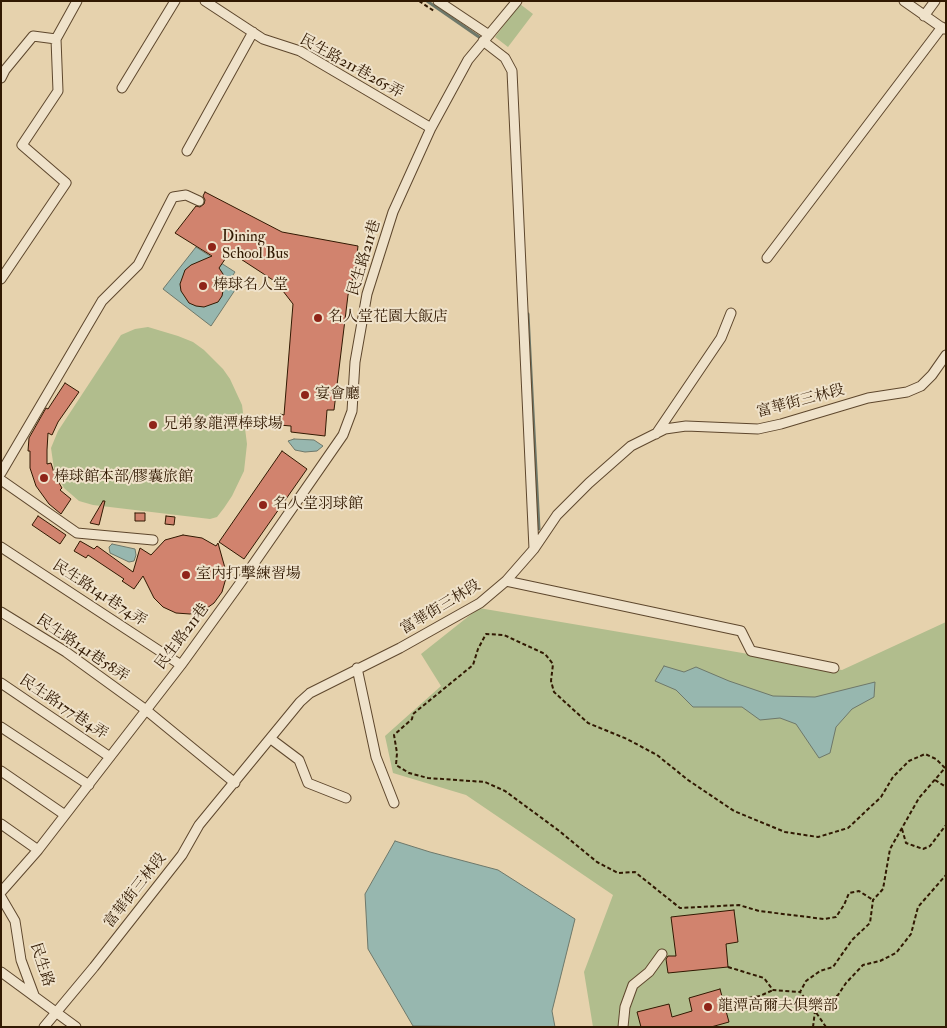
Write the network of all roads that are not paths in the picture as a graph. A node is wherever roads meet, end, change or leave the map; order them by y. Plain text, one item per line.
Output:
1 (77, 1) edge
2 (175, 1) edge
3 (205, 1) edge
4 (438, 1) edge
5 (517, 1) edge
6 (904, 1) edge
7 (934, 1) edge
8 (924, 16) junction
9 (944, 29) edge
10 (253, 32) junction
11 (486, 38) junction
12 (56, 40) junction
13 (1, 78) edge
14 (122, 88) dead end
15 (431, 128) junction
16 (187, 151) dead end
17 (199, 201) dead end
18 (767, 258) dead end
19 (1, 279) edge
20 (731, 313) dead end
21 (946, 356) edge
22 (656, 434) junction
23 (1, 473) edge
24 (1, 480) edge
25 (153, 540) dead end
26 (1, 547) edge
27 (534, 549) junction
28 (506, 581) junction
29 (1, 612) edge
30 (181, 665) junction
31 (357, 668) junction
32 (834, 668) dead end
33 (1, 683) edge
34 (146, 710) junction
35 (1, 727) edge
36 (271, 738) junction
37 (110, 757) junction
38 (1, 771) edge
39 (234, 783) junction
40 (88, 785) junction
41 (346, 798) dead end
42 (394, 804) dead end
43 (65, 816) junction
44 (1, 824) edge
45 (38, 850) junction
46 (1, 892) edge
47 (1, 897) edge
48 (662, 954) dead end
49 (1, 972) edge
50 (34, 995) junction
51 (56, 1013) junction
52 (44, 1027) edge
53 (76, 1027) edge
54 (623, 1027) edge

1 - 12 street
2 - 14 street
3 - 10 street, 民生路211巷265弄
4 - 11 street
5 - 11 street, 民生路211巷
6 - 8 street
7 - 8 street
8 - 9 street
9 - 18 street
10 - 15 street, 民生路211巷265弄
10 - 16 street
11 - 15 street, 民生路211巷
11 - 27 street
12 - 13 street
12 - 19 street
15 - 30 street, 民生路211巷
17 - 23 street
20 - 22 street
21 - 22 street, 富華街三林段
22 - 27 street, 富華街三林段
24 - 25 street
26 - 30 street, 民生路141巷74弄
27 - 28 street, 富華街三林段
28 - 31 street, 富華街三林段
28 - 32 street
29 - 34 street, 民生路141巷58弄
30 - 34 street, 民生路211巷
31 - 36 street, 富華街三林段
31 - 42 street
33 - 37 street, 民生路177巷4弄
34 - 37 street, 民生路211巷
34 - 39 street, 民生路141巷58弄
35 - 40 street
36 - 39 street, 富華街三林段
36 - 41 street
37 - 40 street, 民生路211巷
38 - 43 street
39 - 51 street, 富華街三林段
40 - 43 street, 民生路211巷
43 - 45 street, 民生路211巷
44 - 45 street
45 - 46 street, 民生路211巷
47 - 50 street, 民生路
48 - 54 street
49 - 50 street
50 - 51 street, 民生路
51 - 52 street, 富華街三林段
51 - 53 street, 民生路

